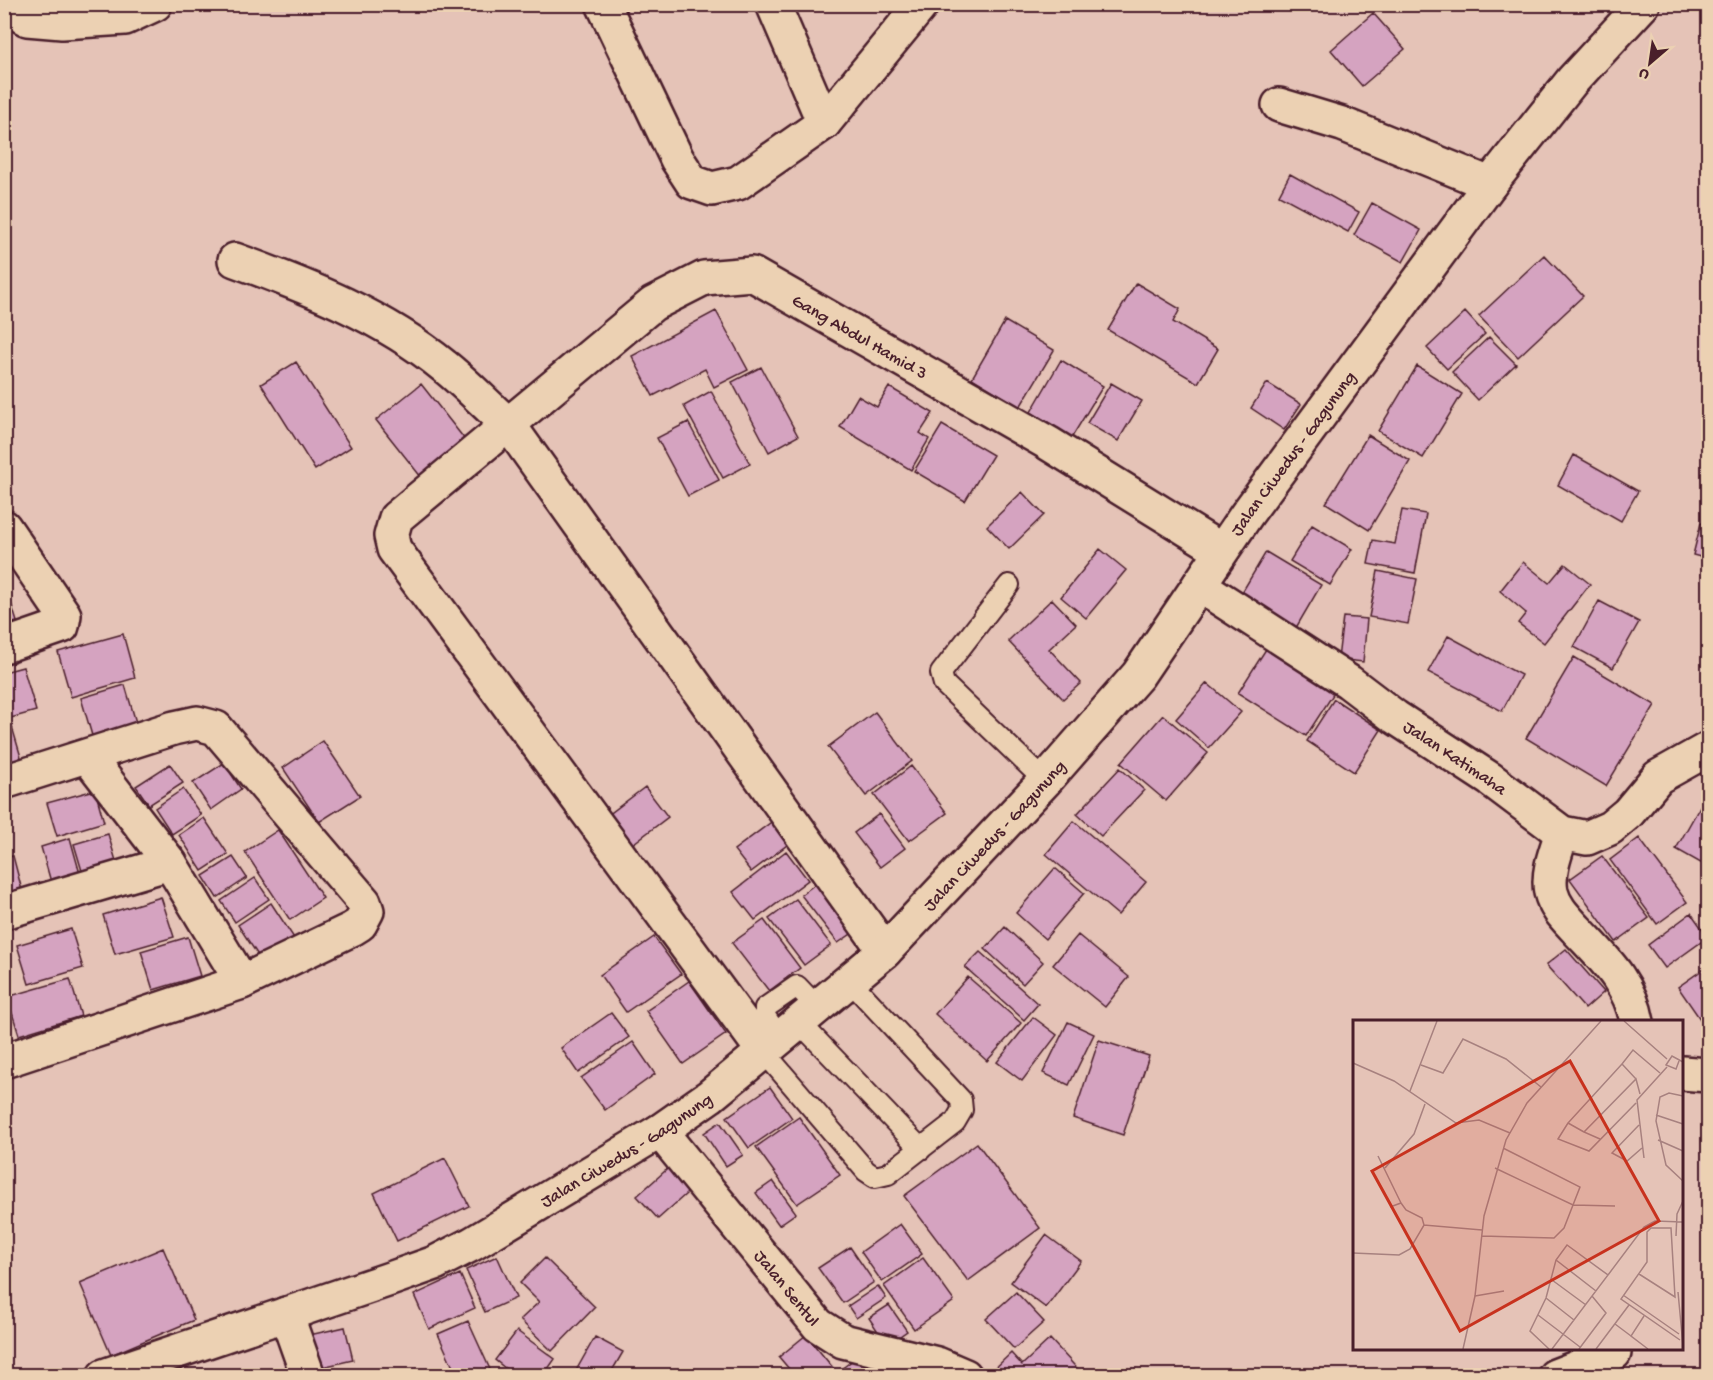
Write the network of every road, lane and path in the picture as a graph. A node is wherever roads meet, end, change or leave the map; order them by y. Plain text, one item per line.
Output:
1 (155, 4) edge
2 (603, 4) edge
3 (773, 4) edge
4 (922, 4) edge
5 (1643, 4) edge
6 (4, 6) edge
7 (1279, 105) dead end
8 (824, 123) junction
9 (1490, 184) junction
10 (235, 260) dead end
11 (509, 425) junction
12 (4, 527) edge
13 (1221, 550) junction
14 (1009, 585) dead end
15 (1199, 585) junction
16 (4, 646) edge
17 (1708, 749) edge
18 (88, 758) junction
19 (1045, 781) junction
20 (4, 782) edge
21 (1562, 833) junction
22 (170, 863) junction
23 (4, 912) edge
24 (885, 951) junction
25 (850, 981) junction
26 (242, 982) junction
27 (1637, 1020) edge
28 (791, 1030) junction
29 (4, 1060) edge
30 (1683, 1073) edge
31 (1708, 1075) edge
32 (660, 1131) junction
33 (921, 1149) junction
34 (286, 1314) junction
35 (1614, 1359) edge
36 (104, 1376) edge
37 (308, 1376) edge
38 (965, 1376) edge
39 (1555, 1376) edge

1 - 6 street
2 - 8 street
3 - 8 street
4 - 8 street
5 - 9 street, Jalan Ciwedus - Gagunung
7 - 9 street
9 - 13 street, Jalan Ciwedus - Gagunung
10 - 11 street
11 - 13 street, Gang Abdul Hamid 3
11 - 24 street
11 - 28 street, Gang Abdul Hamid 3
12 - 16 street
13 - 15 street, Jalan Ciwedus - Gagunung
14 - 19 lane
15 - 19 street, Jalan Ciwedus - Gagunung
15 - 21 street, Jalan Katimaha
17 - 21 street, Jalan Katimaha
18 - 20 street
18 - 22 street
18 - 26 street
19 - 24 street, Jalan Ciwedus - Gagunung
21 - 27 street
22 - 23 street
22 - 26 street
24 - 25 street, Jalan Ciwedus - Gagunung
25 - 28 street, Jalan Ciwedus - Gagunung
25 - 33 lane
26 - 29 street
28 - 32 street, Jalan Ciwedus - Gagunung
28 - 33 lane
28 - 33 lane
30 - 31 street
32 - 34 street, Jalan Ciwedus - Gagunung
32 - 38 street, Jalan Sentul
34 - 36 street, Jalan Ciwedus - Gagunung
34 - 37 street
35 - 39 street

